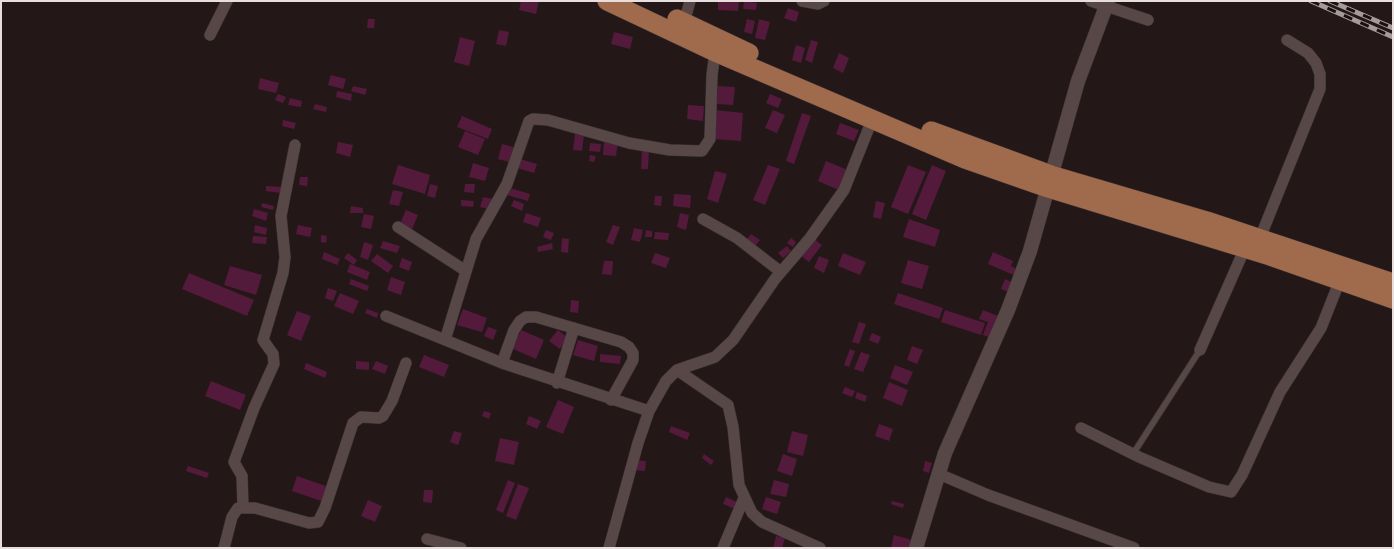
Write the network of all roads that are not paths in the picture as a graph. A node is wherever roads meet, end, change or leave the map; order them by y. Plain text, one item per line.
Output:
1 (227, 1) edge
2 (607, 1) edge
3 (637, 1) edge
4 (690, 1) edge
5 (802, 1) edge
6 (824, 1) edge
7 (1090, 1) edge
8 (1107, 4) edge
9 (1148, 20) dead end
10 (684, 23) junction
11 (210, 35) dead end
12 (1287, 40) dead end
13 (716, 52) junction
14 (872, 120) junction
15 (295, 145) dead end
16 (1050, 182) junction
17 (703, 219) dead end
18 (398, 227) dead end
19 (1252, 243) junction
20 (466, 271) junction
21 (781, 272) junction
22 (1340, 280) junction
23 (1393, 284) edge
24 (1393, 299) edge
25 (386, 316) dead end
26 (574, 328) junction
27 (445, 340) junction
28 (1200, 350) joint
29 (406, 362) dead end
30 (502, 364) junction
31 (677, 370) junction
32 (557, 383) junction
33 (611, 400) junction
34 (650, 412) junction
35 (1081, 428) dead end
36 (1133, 454) junction
37 (938, 474) junction
38 (744, 498) junction
39 (243, 507) junction
40 (427, 539) dead end
41 (1131, 547) edge
42 (224, 548) edge
43 (461, 548) edge
44 (609, 548) edge
45 (723, 548) edge
46 (820, 548) edge
47 (916, 548) edge

1 - 11 street
2 - 13 highway
3 - 10 highway
4 - 10 street
5 - 6 street
7 - 8 street
8 - 9 street
8 - 16 street
10 - 16 highway
12 - 19 street
13 - 14 highway
13 - 20 street
14 - 16 highway
14 - 21 street
15 - 39 street
16 - 19 highway
16 - 37 street
17 - 21 street
18 - 20 street
19 - 22 highway
19 - 23 highway
19 - 28 street
20 - 27 street
21 - 31 street
22 - 24 highway
22 - 36 street
25 - 27 street
26 - 30 street
26 - 32 street
26 - 33 street
27 - 30 street
28 - 36 lane
29 - 39 street
30 - 32 street
31 - 34 street
31 - 38 street
32 - 33 street
33 - 34 street
34 - 44 street
35 - 36 street
37 - 41 street
37 - 47 street
38 - 45 street
38 - 46 street
39 - 42 street
40 - 43 street

